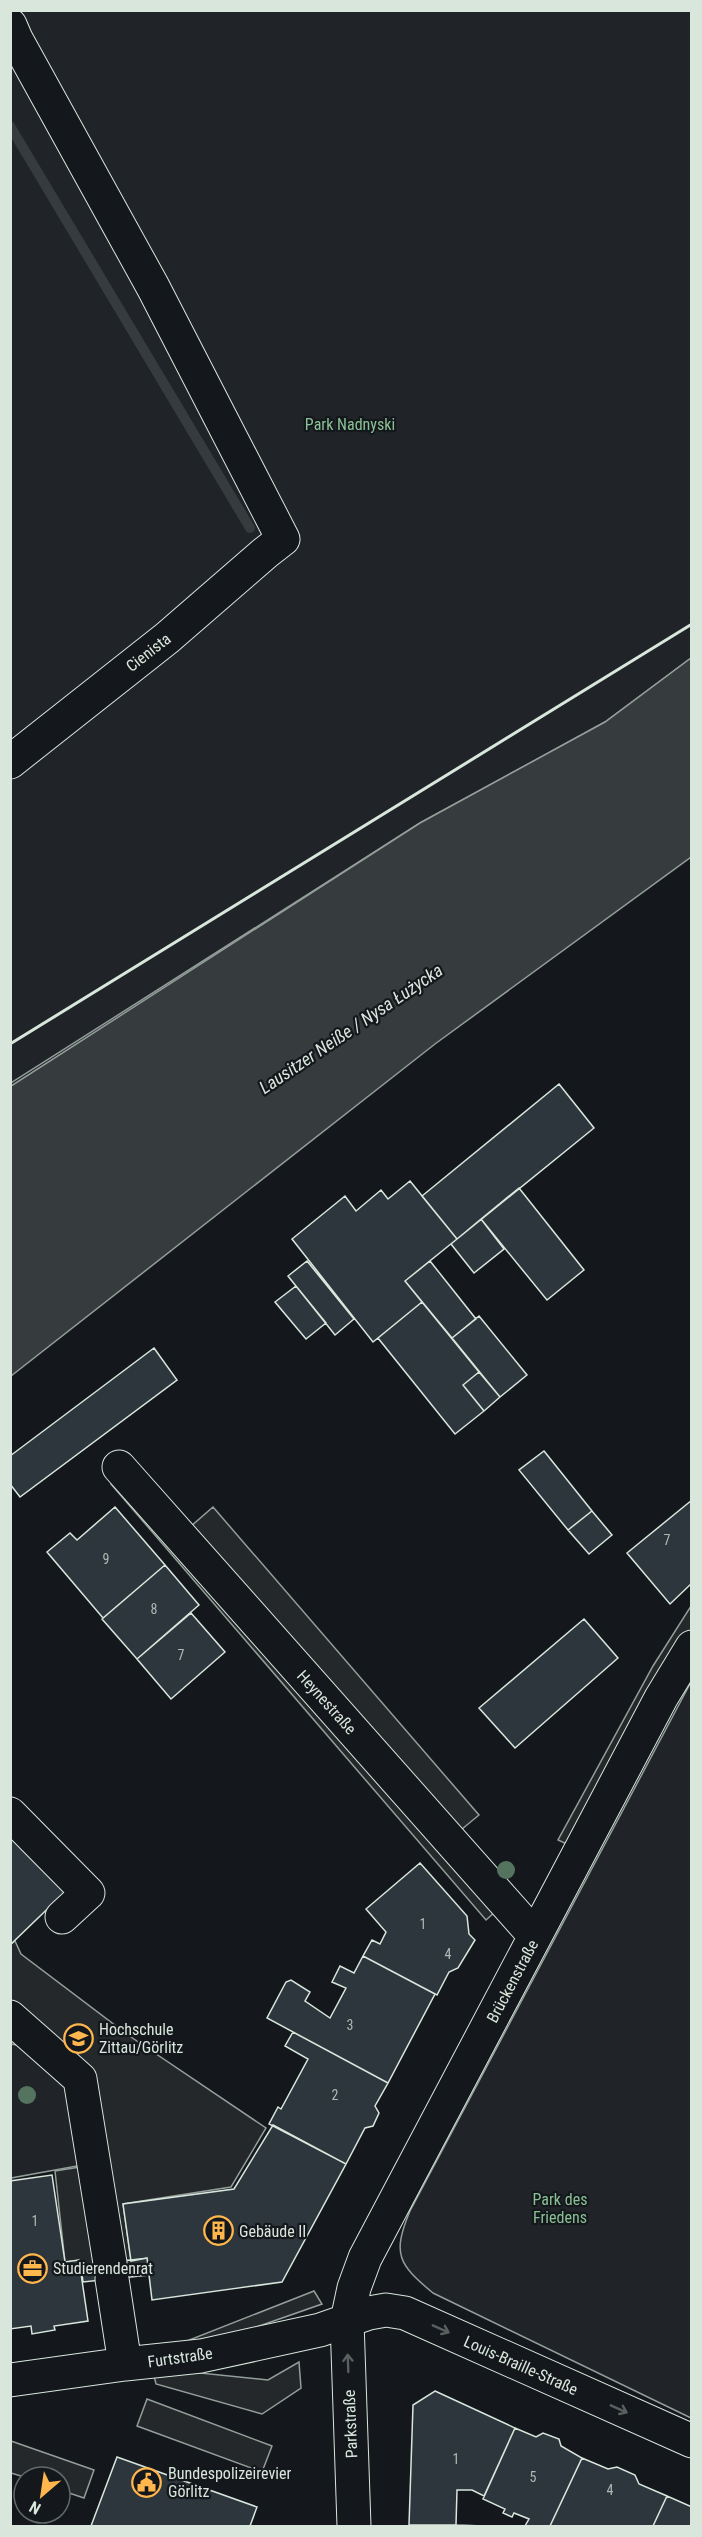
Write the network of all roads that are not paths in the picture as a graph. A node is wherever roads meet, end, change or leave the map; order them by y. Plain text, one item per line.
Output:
1 (10, 25) edge
2 (10, 762) edge
3 (119, 1467) dead end
4 (692, 1647) edge
5 (10, 1814) edge
6 (62, 1917) dead end
7 (535, 1936) junction
8 (10, 2016) edge
9 (347, 2321) junction
10 (126, 2364) junction
11 (10, 2380) edge
12 (692, 2442) edge
13 (354, 2526) edge

1 - 2 street, Cienista
3 - 7 street, Heynestraße
4 - 7 street, Brückenstraße
5 - 6 street
7 - 9 street, Brückenstraße
8 - 10 street
9 - 10 street, Furtstraße
9 -> 12 street, Louis-Braille-Straße
13 -> 9 street, Parkstraße
10 - 11 street, Furtstraße

